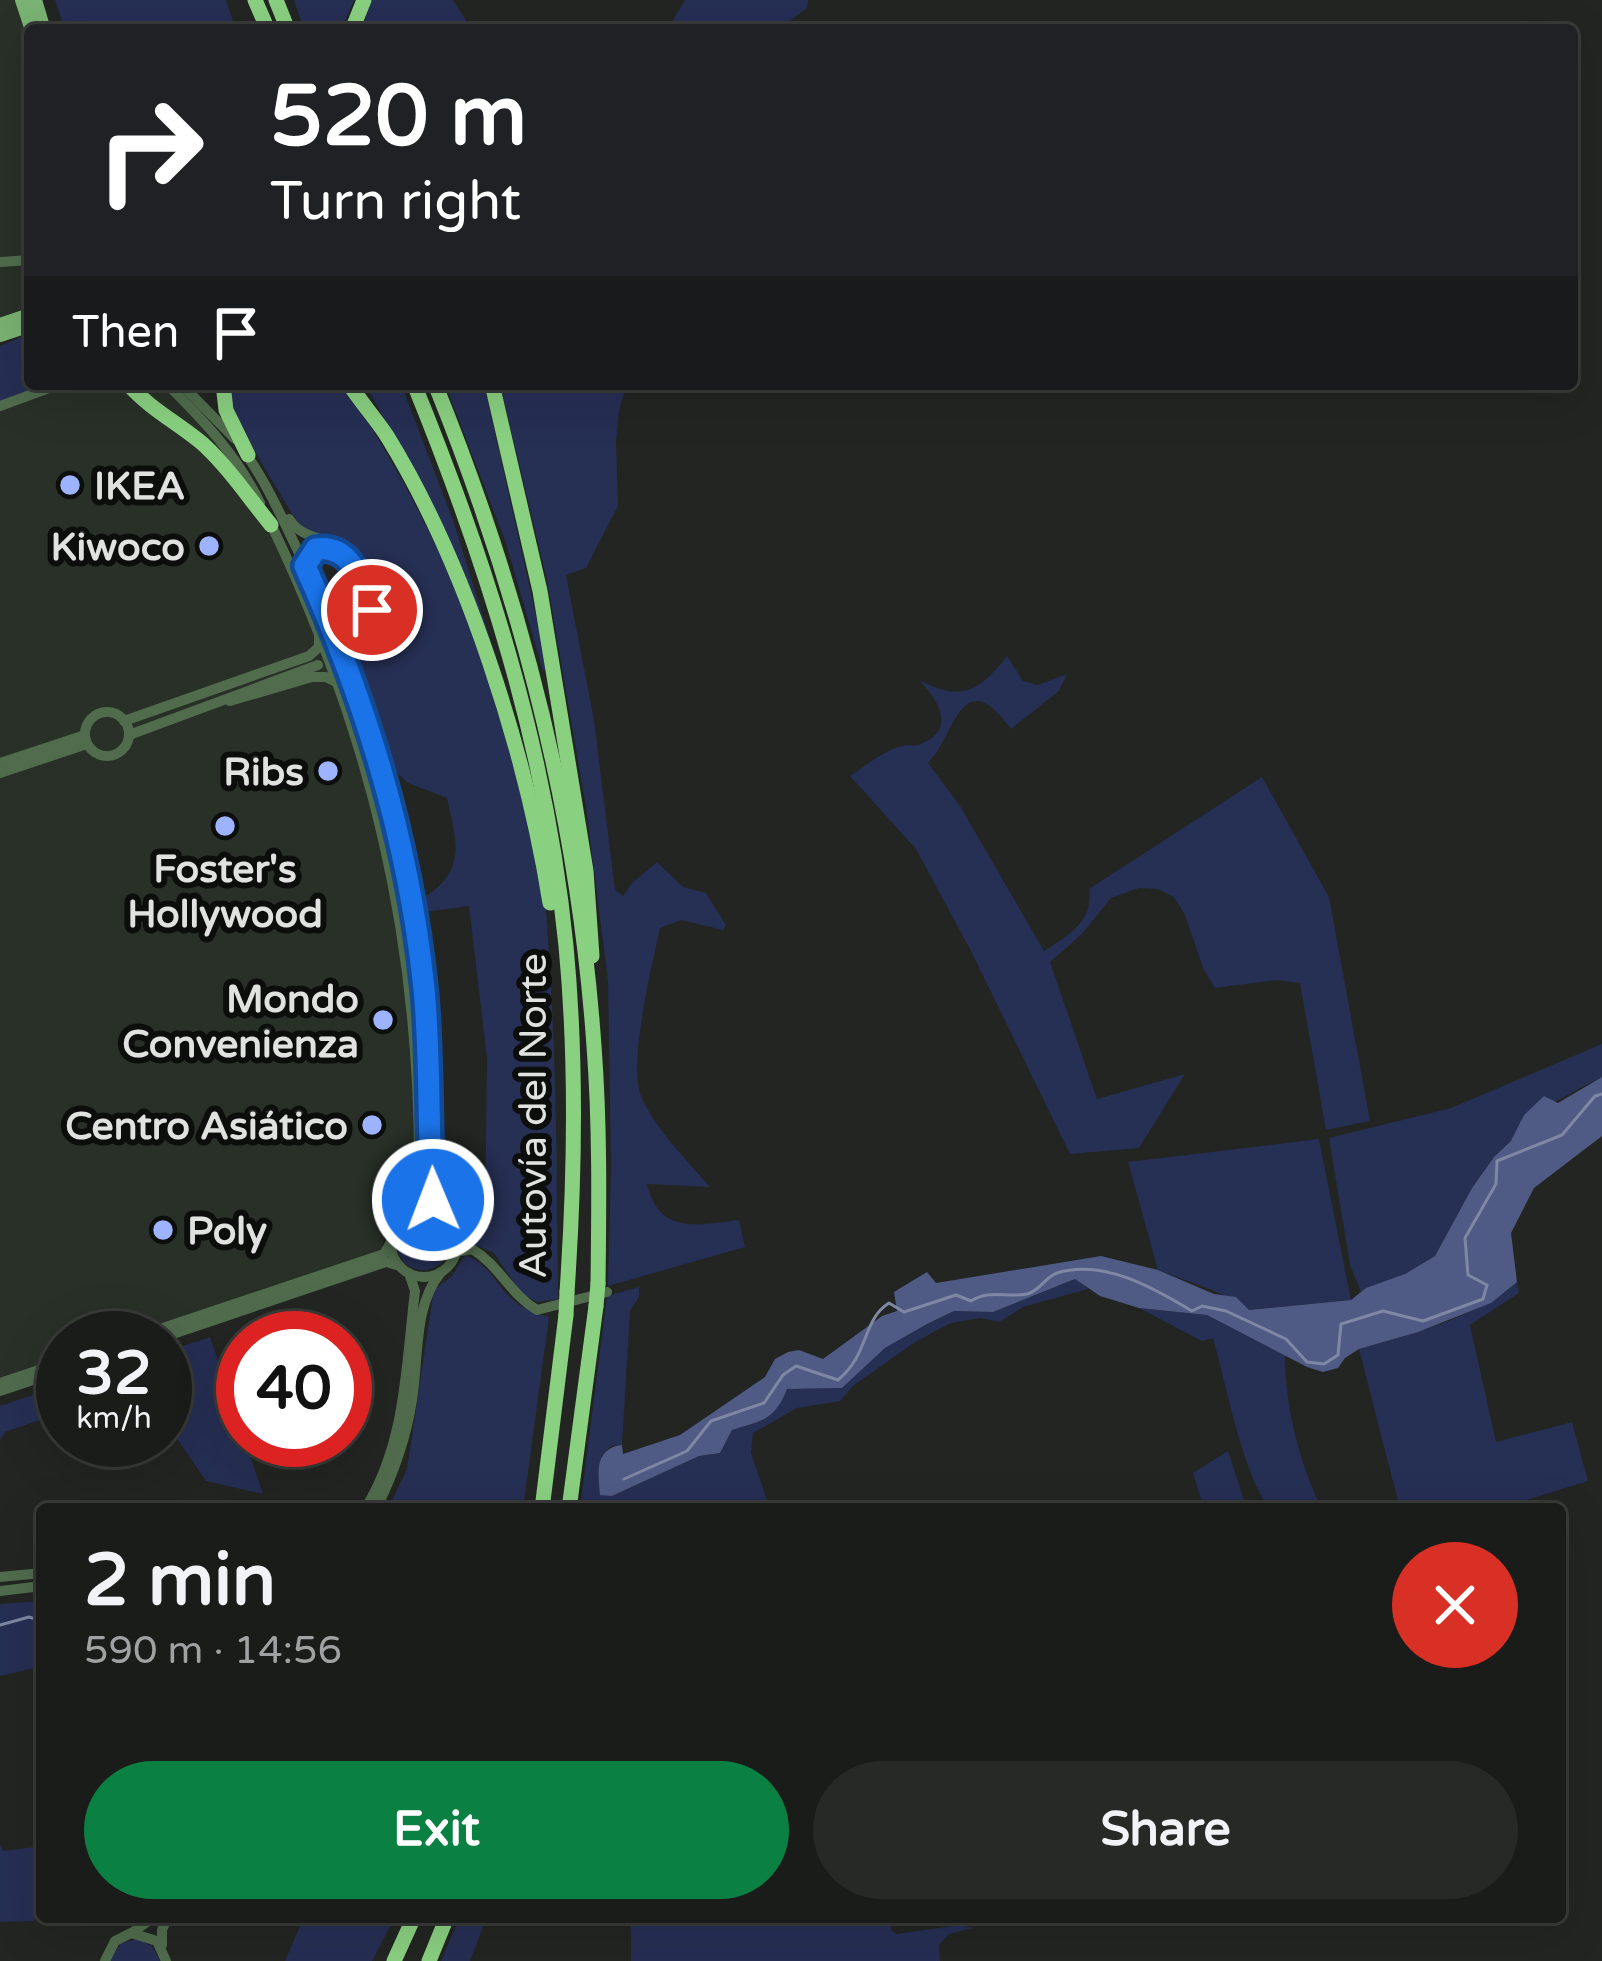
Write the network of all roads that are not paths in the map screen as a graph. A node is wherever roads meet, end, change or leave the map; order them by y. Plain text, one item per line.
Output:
1 (44, 390) edge
2 (133, 390) edge
3 (172, 390) edge
4 (187, 390) edge
5 (224, 390) edge
6 (354, 390) edge
7 (362, 390) edge
8 (416, 390) edge
9 (437, 390) edge
10 (493, 390) edge
11 (0, 406) edge
12 (386, 435) junction
13 (248, 455) junction
14 (264, 482) junction
15 (271, 525) junction
16 (347, 558) junction
17 (305, 566) junction
18 (317, 624) junction
19 (353, 653) dead end
20 (321, 664) dead end
21 (340, 686) junction
22 (216, 697) junction
23 (124, 721) junction
24 (129, 735) junction
25 (86, 740) junction
26 (0, 763) edge
27 (0, 773) edge
28 (590, 995) junction
29 (569, 1001) junction
30 (414, 1212) junction
31 (445, 1217) junction
32 (391, 1242) junction
33 (456, 1252) junction
34 (404, 1270) junction
35 (441, 1272) junction
36 (603, 1288) junction
37 (192, 1319) edge
38 (192, 1328) edge
39 (36, 1375) edge
40 (0, 1387) edge
41 (369, 1503) edge
42 (379, 1503) edge
43 (543, 1503) edge
44 (570, 1503) edge
45 (36, 1574) edge
46 (0, 1577) edge
47 (36, 1587) edge
48 (0, 1591) edge
49 (145, 1923) edge
50 (165, 1923) edge
51 (411, 1923) edge
52 (445, 1923) edge
53 (131, 1933) junction
54 (165, 1955) edge
55 (396, 1957) edge
56 (105, 1961) edge
57 (429, 1961) edge

1 - 11 street
2 - 15 highway
3 - 15 street
4 - 13 street
5 - 13 highway
6 - 12 highway
7 - 12 highway
8 - 29 highway, Autovía del Norte
9 - 28 highway, Autovía del Norte
10 - 28 highway
12 - 29 highway
13 - 14 street
14 - 16 street
14 - 17 street
15 - 18 street
16 - 17 street
16 - 19 street
17 - 31 street
18 - 21 street
18 - 22 street
20 - 22 street
21 - 22 street
21 - 30 street
22 - 23 street
22 - 24 street
23 - 24 street
23 - 25 street
24 - 25 street
25 - 26 street
25 - 27 street
28 - 36 highway, Autovía del Norte
29 - 43 highway, Autovía del Norte, bridge
30 - 31 street
30 - 32 street
31 - 33 street
32 - 34 street
32 - 37 street
33 - 35 street
33 - 36 street
34 - 35 street
34 - 38 street
34 - 41 street
35 - 42 street
36 - 44 highway, Autovía del Norte, bridge
39 - 40 street
45 - 46 street
47 - 48 street
49 - 53 street
50 - 54 street
51 - 55 highway
52 - 57 highway
53 - 54 street
53 - 56 street

